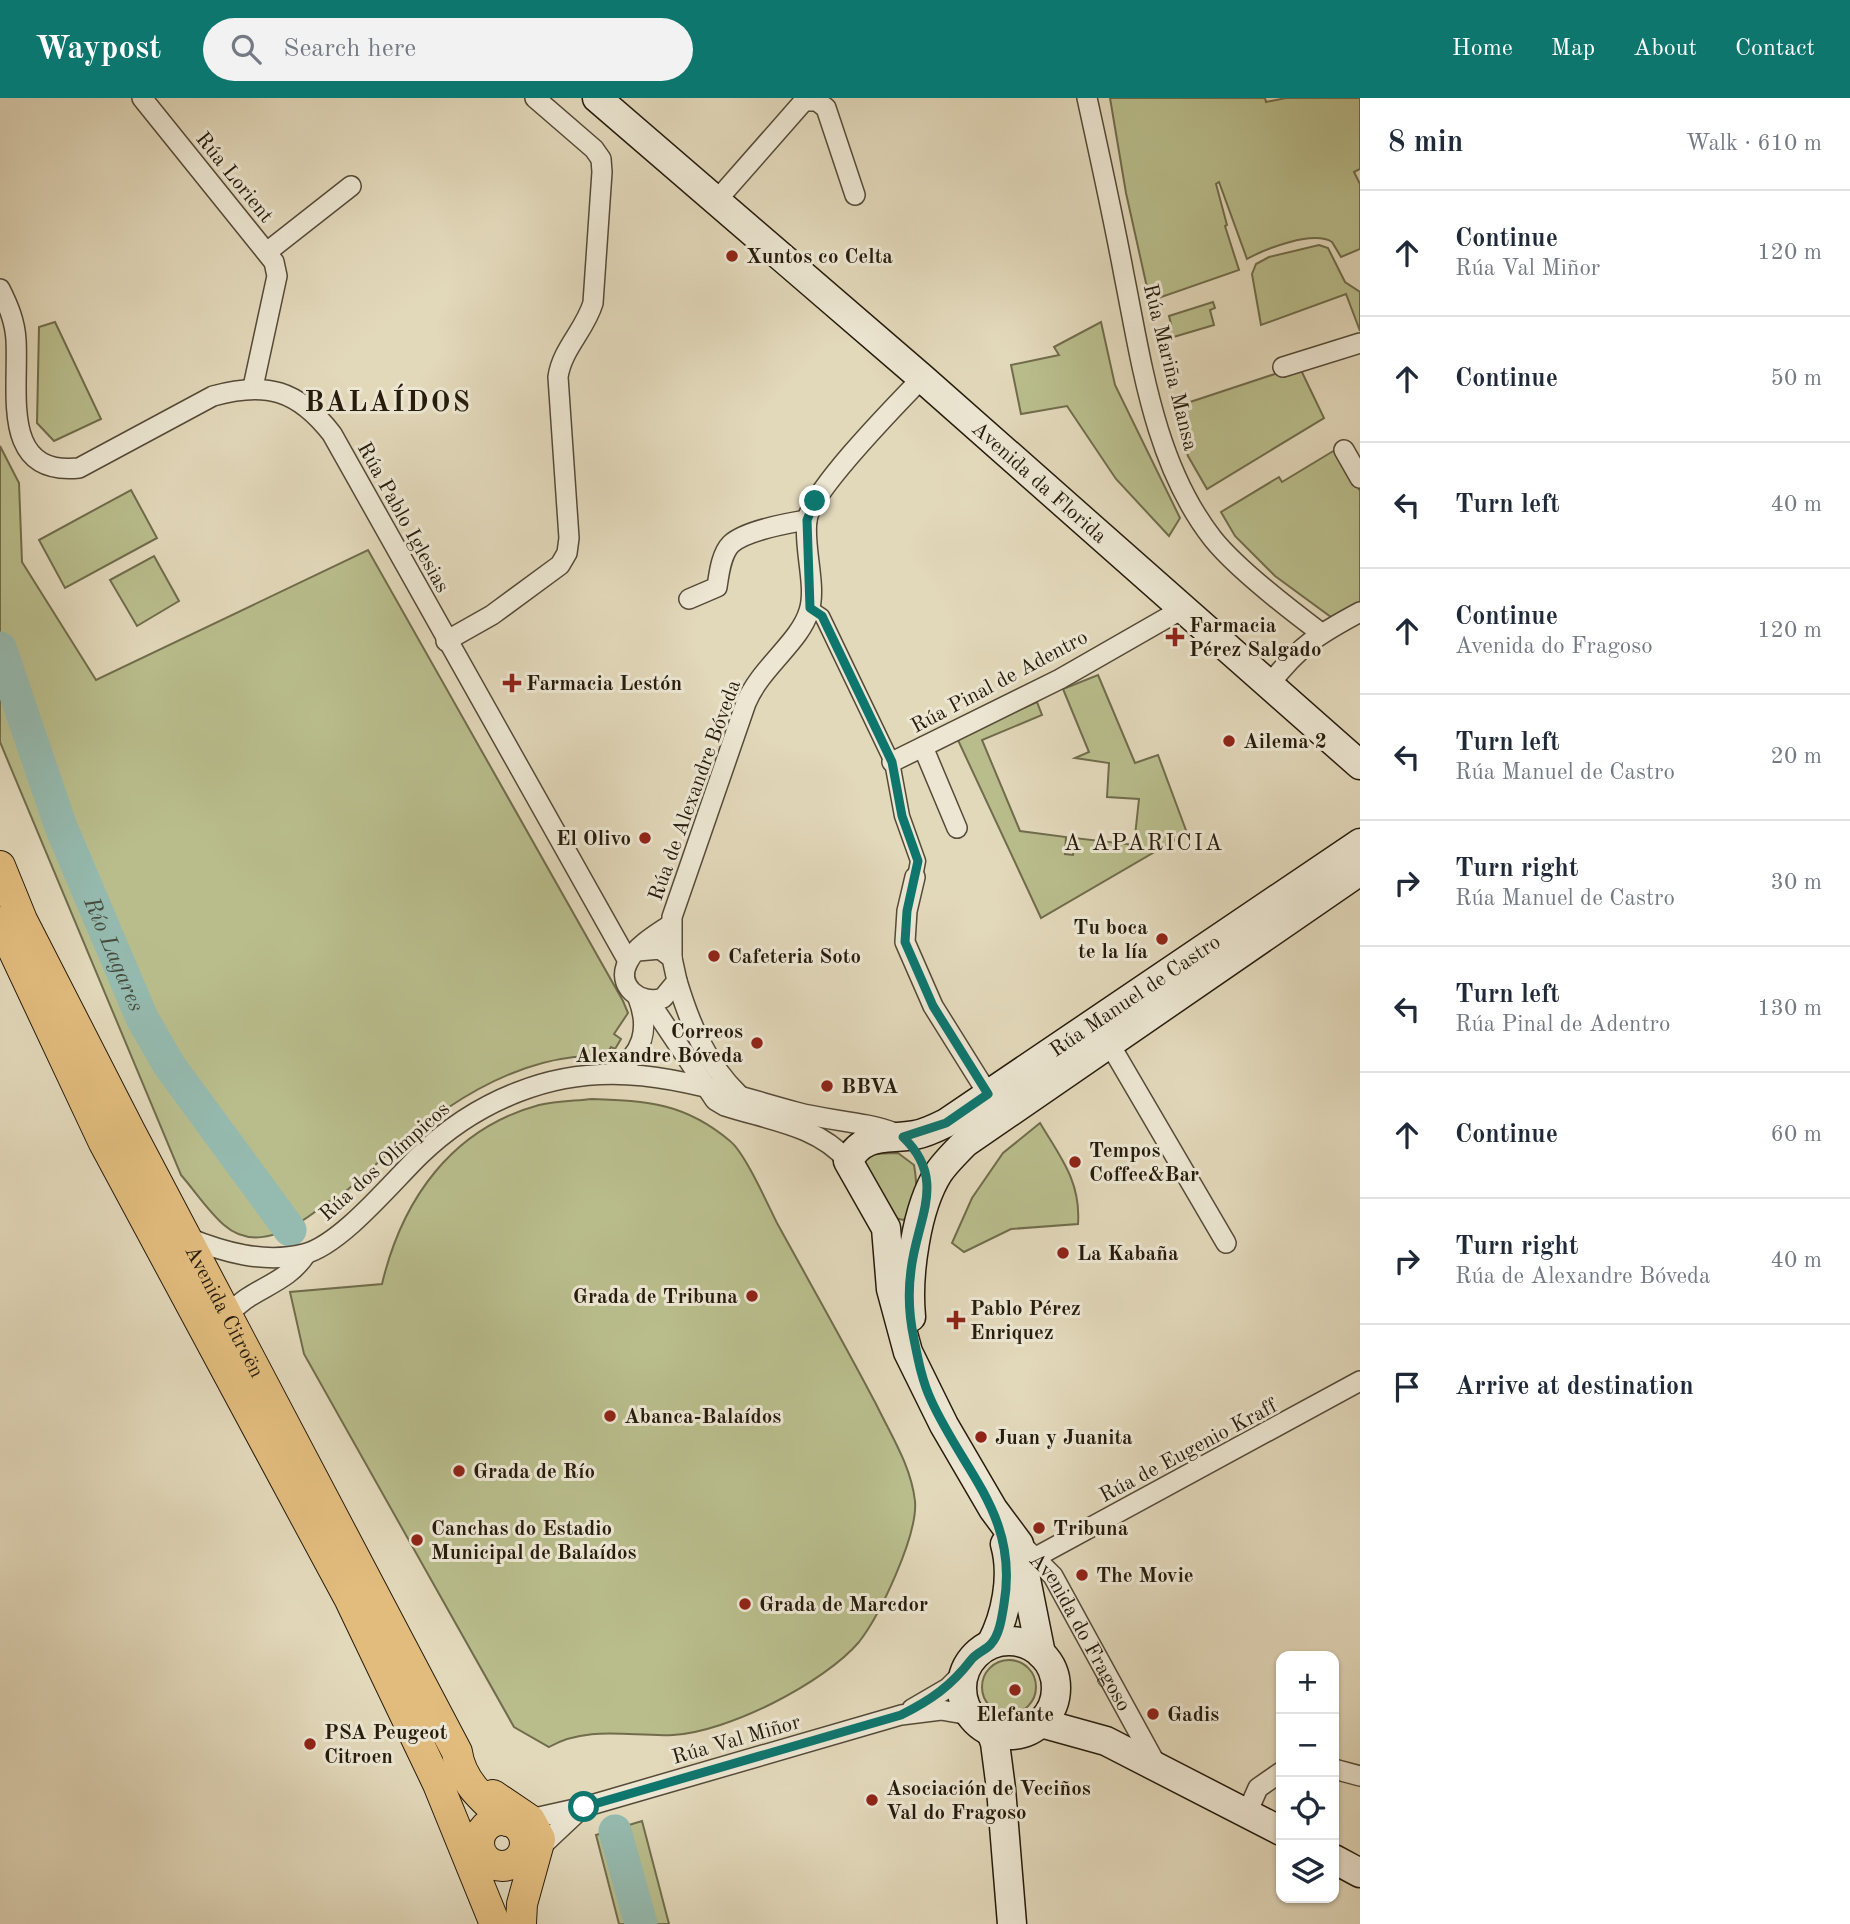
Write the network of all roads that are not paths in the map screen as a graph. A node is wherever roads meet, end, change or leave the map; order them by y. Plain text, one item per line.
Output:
1 (142, 98) edge
2 (536, 98) edge
3 (1087, 98) edge
4 (598, 99) edge
5 (351, 186) dead end
6 (855, 195) dead end
7 (717, 201) junction
8 (267, 252) junction
9 (0, 289) edge
10 (1360, 343) edge
11 (1283, 367) dead end
12 (922, 378) junction
13 (253, 387) junction
14 (1344, 450) dead end
15 (1360, 478) edge
16 (807, 520) junction
17 (689, 599) dead end
18 (810, 608) junction
19 (1184, 608) junction
20 (1360, 612) edge
21 (1321, 632) junction
22 (446, 641) junction
23 (1270, 684) junction
24 (923, 747) junction
25 (892, 762) junction
26 (1360, 765) edge
27 (957, 828) dead end
28 (1360, 843) edge
29 (0, 866) edge
30 (1360, 872) edge
31 (915, 877) joint
32 (0, 922) edge
33 (670, 925) junction
34 (633, 956) junction
35 (672, 958) junction
36 (677, 981) junction
37 (643, 999) junction
38 (1110, 1043) junction
39 (614, 1073) junction
40 (704, 1086) junction
41 (988, 1094) junction
42 (742, 1098) junction
43 (903, 1137) junction
44 (848, 1161) junction
45 (925, 1206) junction
46 (886, 1228) junction
47 (173, 1243) junction
48 (1226, 1243) dead end
49 (306, 1254) junction
50 (215, 1324) junction
51 (1360, 1381) edge
52 (930, 1398) junction
53 (993, 1509) junction
54 (1027, 1558) junction
55 (991, 1644) junction
56 (1041, 1654) junction
57 (965, 1671) junction
58 (1056, 1691) junction
59 (901, 1715) junction
60 (980, 1723) junction
61 (1041, 1723) junction
62 (1106, 1741) junction
63 (1157, 1766) junction
64 (1339, 1770) edge
65 (1276, 1775) edge
66 (1360, 1776) edge
67 (438, 1784) junction
68 (584, 1807) junction
69 (1247, 1813) junction
70 (515, 1817) junction
71 (1276, 1828) edge
72 (482, 1852) junction
73 (529, 1855) junction
74 (1339, 1862) edge
75 (1360, 1873) edge
76 (497, 1924) edge
77 (521, 1924) edge
78 (1012, 1924) edge

1 - 8 street, Rúa Lorient
2 - 22 street
3 - 21 street, Rúa Mariña Mansa
4 - 7 main road, Avenida da Florida
5 - 8 street, Rúa Lorient
6 - 7 street
7 - 12 main road, Avenida da Florida
8 - 13 street, Rúa Lorient
9 - 13 street, Rúa Pablo Iglesias
10 - 11 street
12 - 16 street
12 - 19 main road, Avenida da Florida
13 - 22 street, Rúa Pablo Iglesias
14 - 15 street
16 - 17 street
16 - 18 street
18 - 25 street
18 - 33 street, Rúa de Alexandre Bóveda
19 - 23 main road, Avenida da Florida
19 - 24 street, Rúa Pinal de Adentro
20 - 21 street
21 - 23 street
22 - 34 street, Rúa Pablo Iglesias
23 - 26 main road, Avenida da Florida
24 - 25 street, Rúa Pinal de Adentro
24 - 27 street
25 - 31 street
28 - 41 main road, Rúa Manuel de Castro
29 - 47 main road, Avenida Citroën
30 - 38 main road, Rúa Manuel de Castro
31 - 41 street
32 - 47 main road
33 - 34 street, Rúa de Alexandre Bóveda
33 - 35 street, Rúa de Alexandre Bóveda
34 - 35 street
34 - 37 street
35 - 36 street
36 - 37 street
36 - 42 street
37 - 39 street
37 - 40 street
38 - 45 main road, Rúa Manuel de Castro
38 - 48 street, Rúa Manuel de Castro
39 - 40 street, Rúa dos Olímpicos
39 - 49 street, Rúa dos Olímpicos
40 - 42 street
40 - 44 street, Avenida do Fragoso
41 - 43 main road, Rúa Manuel de Castro
42 - 43 street
43 - 44 main road
43 - 45 main road
44 - 46 main road, Avenida do Fragoso
45 - 46 main road
45 - 52 main road, Avenida do Fragoso
46 - 52 main road, Avenida do Fragoso
47 - 49 street
47 - 50 main road, Avenida Citroën
49 - 50 street, Rúa dos Olímpicos
50 - 67 main road, Avenida Citroën
50 - 70 main road, Avenida Citroën
51 - 54 street, Rúa de Eugenio Kraff
52 - 53 main road, Avenida do Fragoso
53 - 54 main road, Avenida do Fragoso
53 - 55 main road
54 - 56 main road
54 - 63 street, Avenida do Fragoso
55 - 56 main road
55 - 57 main road
56 - 58 main road
57 - 59 street
57 - 60 main road
58 - 61 main road
58 - 62 main road
59 - 60 street
59 - 68 street, Rúa Val Miñor
60 - 61 main road
60 - 78 main road
61 - 62 main road
62 - 63 main road, Avenida do Fragoso
63 - 69 main road, Avenida do Fragoso
64 - 66 street
65 - 69 street
67 - 72 main road
67 - 76 main road
68 - 70 street, Rúa Val Miñor
68 - 73 street
69 - 71 main road, Avenida do Fragoso
70 - 72 main road
70 - 73 main road
72 - 73 main road
72 - 76 main road
73 - 77 main road
74 - 75 main road

